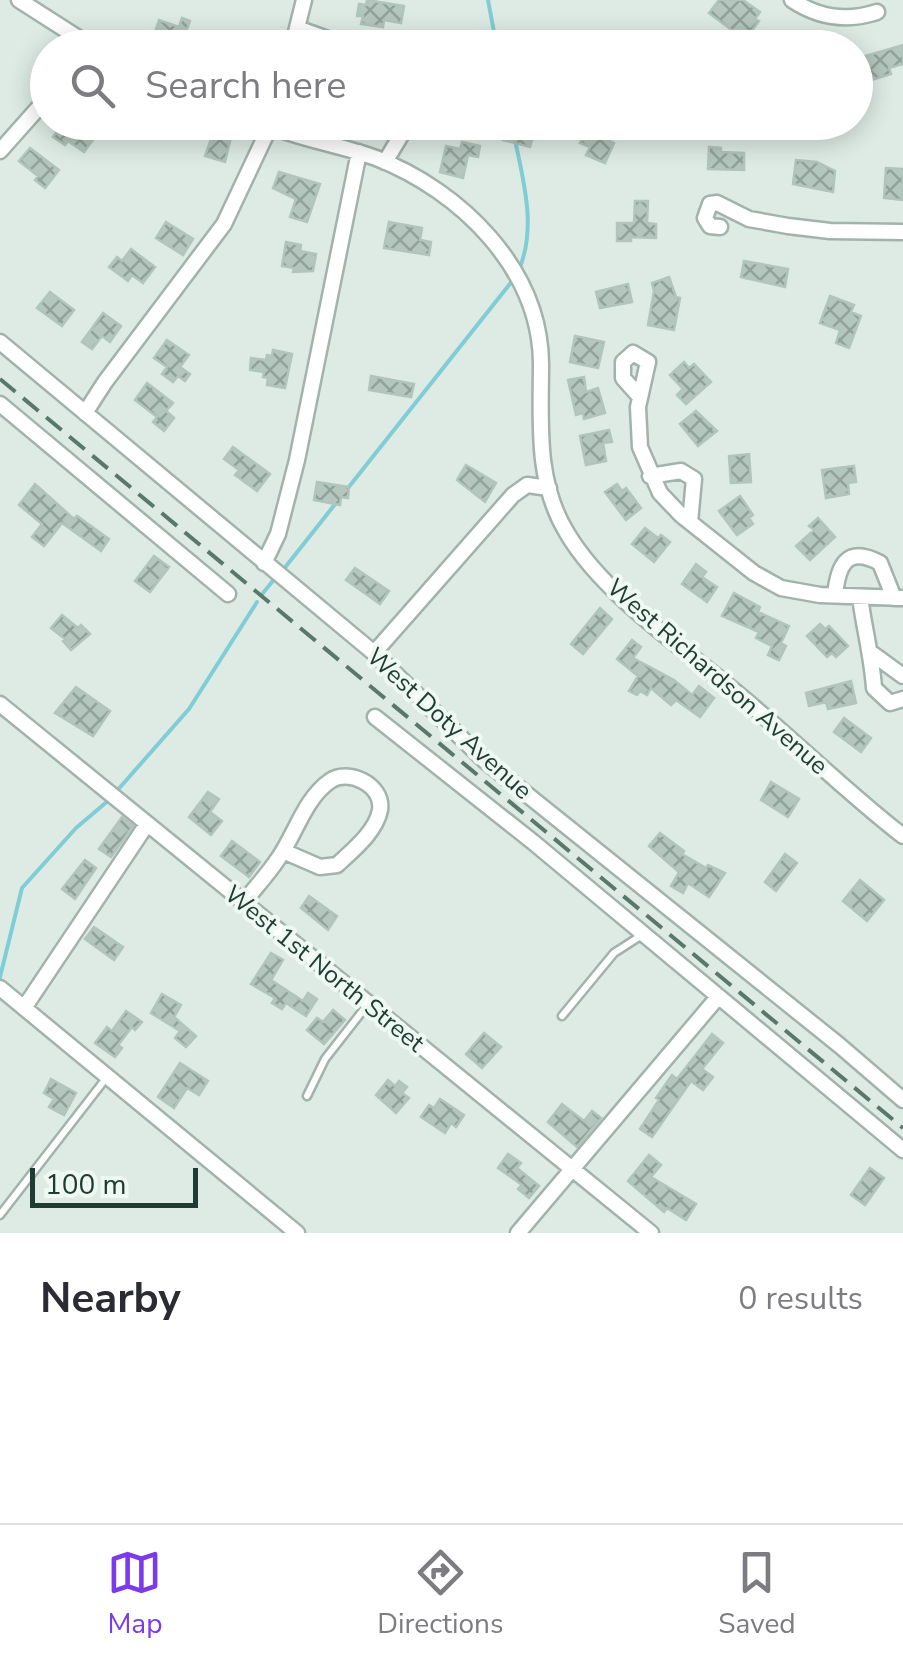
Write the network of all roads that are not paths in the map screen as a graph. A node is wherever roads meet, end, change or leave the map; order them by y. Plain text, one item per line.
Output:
1 (19, 0) edge
2 (304, 0) edge
3 (792, 0) edge
4 (877, 12) dead end
5 (297, 28) joint
6 (66, 30) edge
7 (303, 30) edge
8 (30, 116) edge
9 (261, 140) edge
10 (320, 140) edge
11 (398, 140) edge
12 (2, 145) edge
13 (359, 152) junction
14 (385, 162) junction
15 (720, 227) dead end
16 (903, 232) edge
17 (0, 342) edge
18 (640, 396) dead end
19 (0, 404) edge
20 (85, 413) junction
21 (650, 476) junction
22 (549, 488) junction
23 (690, 522) junction
24 (264, 563) junction
25 (228, 594) dead end
26 (835, 596) junction
27 (860, 597) junction
28 (898, 598) edge
29 (870, 651) junction
30 (374, 653) junction
31 (903, 676) edge
32 (903, 699) edge
33 (0, 704) edge
34 (375, 717) dead end
35 (147, 824) junction
36 (903, 836) edge
37 (283, 851) junction
38 (244, 902) junction
39 (643, 934) junction
40 (0, 988) edge
41 (718, 997) junction
42 (368, 1004) junction
43 (24, 1008) junction
44 (562, 1016) dead end
45 (108, 1076) junction
46 (307, 1096) dead end
47 (903, 1100) edge
48 (903, 1150) edge
49 (573, 1169) junction
50 (0, 1214) edge
51 (297, 1233) edge
52 (518, 1233) edge
53 (651, 1233) edge

1 - 6 street
2 - 5 street
3 - 4 street
5 - 7 street
8 - 12 street
9 - 20 street
10 - 13 street, West Richardson Avenue
11 - 14 street
13 - 14 street, West Richardson Avenue
13 - 24 street
14 - 22 street, West Richardson Avenue
15 - 16 street
17 - 20 street, West Doty Avenue
18 - 21 street
19 - 25 street
20 - 24 street, West Doty Avenue
21 - 23 street
21 - 23 street
22 - 30 street
22 - 36 street, West Richardson Avenue
23 - 26 street
24 - 30 street, West Doty Avenue
26 - 27 street
26 - 28 street
27 - 28 street
27 - 29 street
29 - 31 street
29 - 32 street
30 - 47 street, West Doty Avenue
33 - 35 street, West 1st North Street
34 - 39 street
35 - 38 street, West 1st North Street
35 - 43 street
37 - 37 street
37 - 38 street
38 - 42 street, West 1st North Street
39 - 41 street
39 - 44 lane
40 - 43 street
41 - 48 street
41 - 49 street
42 - 46 lane
42 - 49 street, West 1st North Street
43 - 45 street
45 - 50 lane
45 - 51 street
49 - 52 street
49 - 53 street, West 1st North Street

